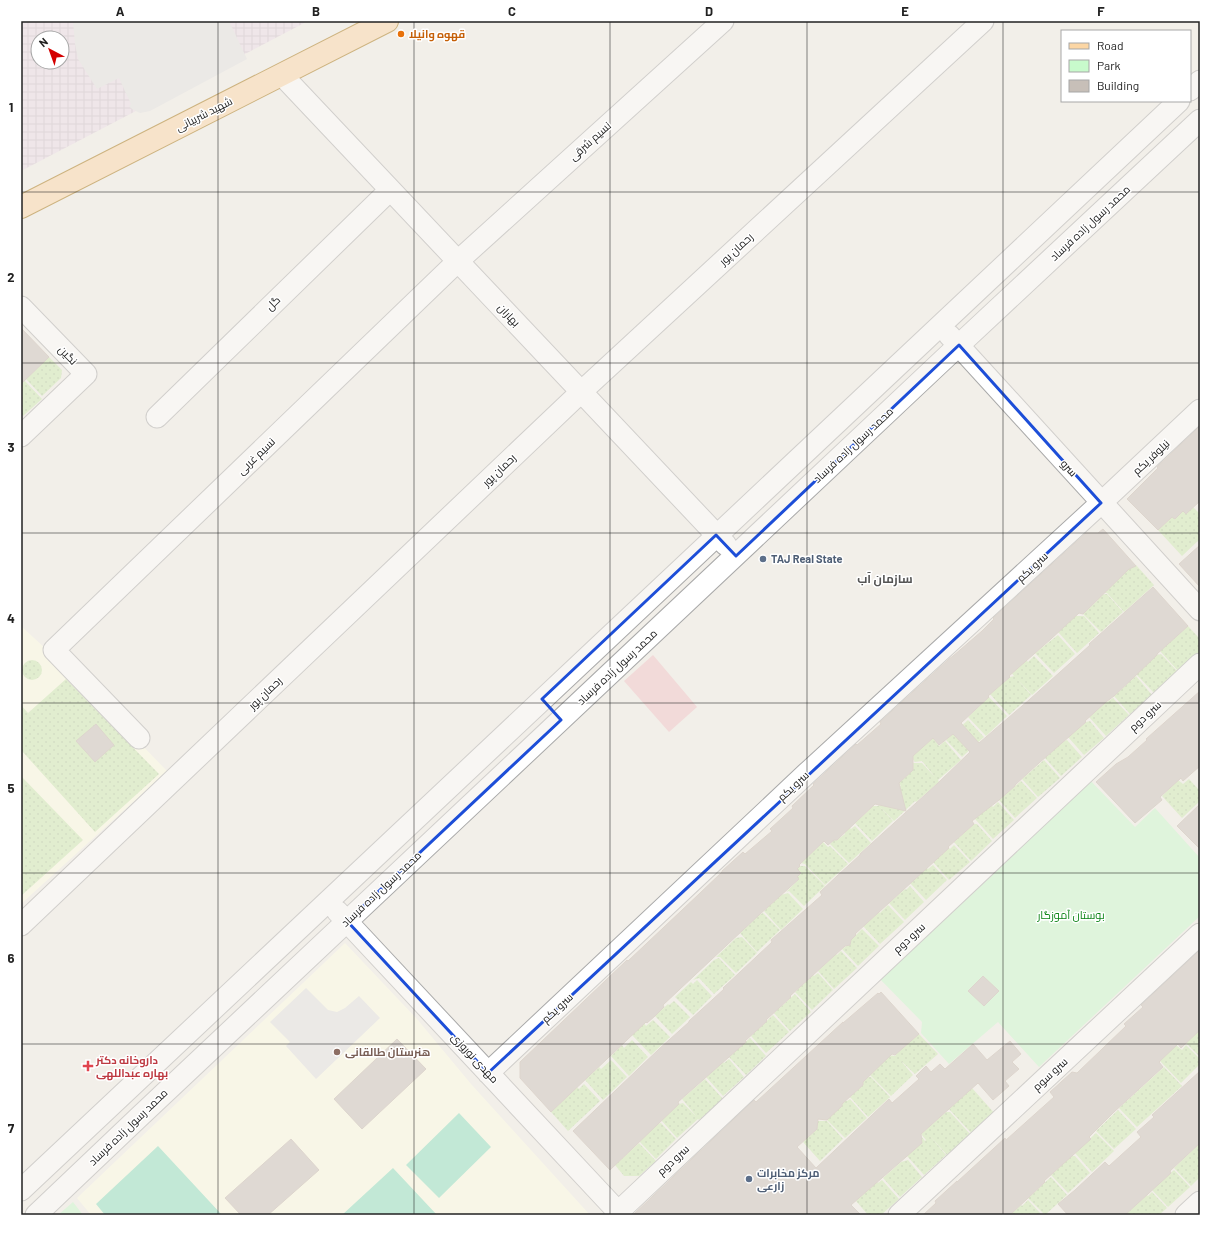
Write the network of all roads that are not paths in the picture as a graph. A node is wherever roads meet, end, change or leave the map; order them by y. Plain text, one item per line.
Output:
1 (387, 21) edge
2 (723, 21) edge
3 (983, 21) edge
4 (282, 74) junction
5 (1178, 102) edge
6 (1200, 120) edge
7 (390, 190) junction
8 (21, 207) edge
9 (458, 262) junction
10 (21, 307) edge
11 (940, 324) junction
12 (959, 345) junction
13 (581, 392) junction
14 (1200, 410) edge
15 (157, 417) dead end
16 (21, 436) edge
17 (1101, 503) junction
18 (716, 535) junction
19 (736, 556) junction
20 (1200, 610) edge
21 (1200, 664) edge
22 (542, 699) junction
23 (561, 720) junction
24 (139, 738) dead end
25 (328, 902) junction
26 (347, 921) junction
27 (21, 925) edge
28 (1200, 934) edge
29 (488, 1073) junction
30 (119, 1098) junction
31 (138, 1118) junction
32 (21, 1190) edge
33 (1200, 1202) edge
34 (618, 1214) edge
35 (36, 1215) edge
36 (899, 1215) edge
37 (1186, 1215) edge

1 - 4 main road, شهید شربیانی
2 - 9 street, نسیم شرقی
3 - 13 street, رحمان پور
4 - 7 street, بهاران
4 - 8 main road, شهید شربیانی
5 - 11 street
6 - 12 street, محمد رسول زاده فرساد
7 - 9 street, بهاران
7 - 15 street, گل
9 - 13 street, بهاران
9 - 24 street, نسیم غربی
10 - 16 street, نگین
11 - 12 street, سرو
11 - 18 street
12 - 17 street, سرو
12 - 19 street, محمد رسول زاده فرساد
13 - 18 street, بهاران
13 - 27 street, رحمان پور
14 - 17 street, نیلوفر یکم
17 - 20 street, سرو
17 - 29 street, سرو یکم
18 - 19 street, بهاران
18 - 22 street
19 - 23 street, محمد رسول زاده فرساد
21 - 34 street, سرو دوم
22 - 23 street
22 - 25 street
23 - 26 street, محمد رسول زاده فرساد
25 - 26 street, مهدی نوروزی
25 - 30 street
26 - 29 street, مهدی نوروزی
26 - 31 street, محمد رسول زاده فرساد
28 - 36 street, سرو سوم
29 - 34 street, مهدی نوروزی
30 - 31 street
30 - 32 street
31 - 35 street, محمد رسول زاده فرساد
33 - 37 street

